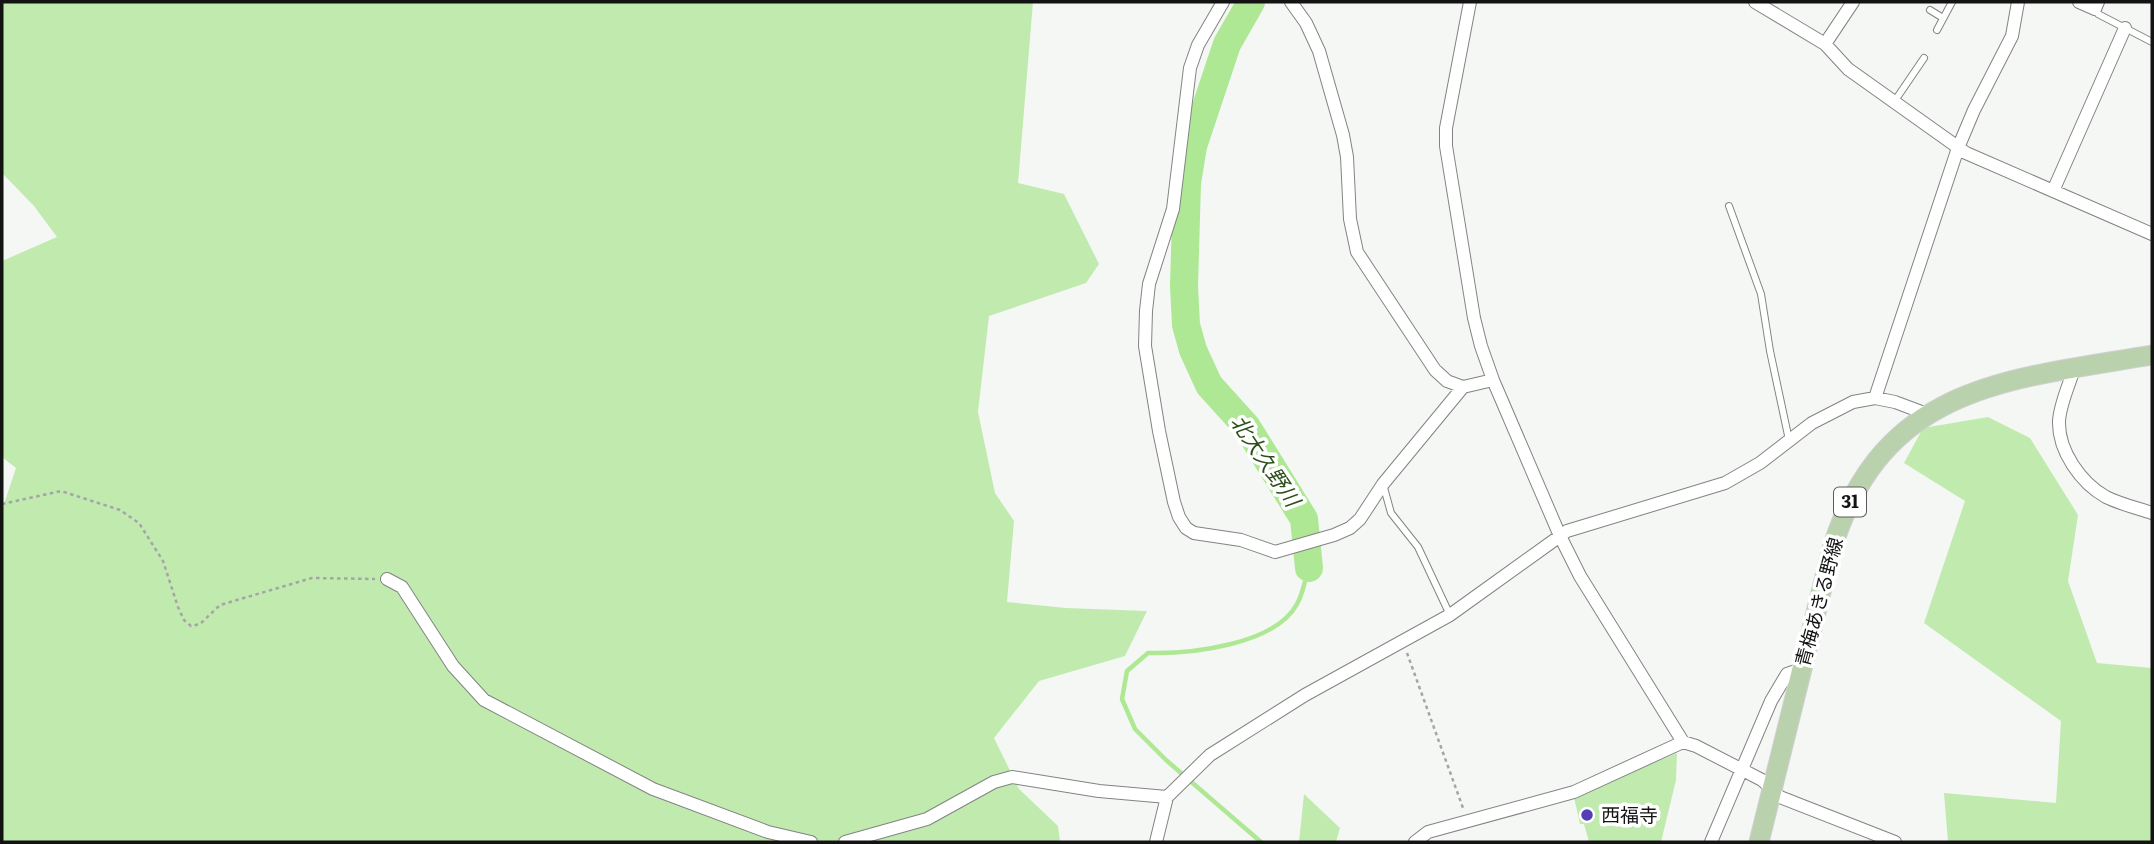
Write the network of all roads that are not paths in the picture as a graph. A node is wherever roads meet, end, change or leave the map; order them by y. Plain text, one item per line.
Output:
1 (1223, 2) edge
2 (1291, 2) edge
3 (1470, 2) edge
4 (1755, 2) edge
5 (1853, 2) edge
6 (1952, 2) edge
7 (2018, 2) edge
8 (2079, 2) edge
9 (2097, 6) edge
10 (1930, 10) dead end
11 (1943, 18) junction
12 (2125, 28) junction
13 (1937, 30) dead end
14 (2152, 42) edge
15 (1825, 44) junction
16 (1924, 58) dead end
17 (1894, 102) junction
18 (1958, 148) junction
19 (2053, 191) junction
20 (1729, 206) dead end
21 (2152, 234) edge
22 (2152, 355) edge
23 (2074, 369) junction
24 (1493, 380) junction
25 (1463, 387) junction
26 (1875, 398) junction
27 (1927, 414) junction
28 (1789, 440) junction
29 (1383, 484) junction
30 (2152, 513) edge
31 (1560, 536) junction
32 (387, 579) road end
33 (1450, 615) junction
34 (1801, 668) junction
35 (1683, 742) junction
36 (1741, 768) junction
37 (1772, 789) junction
38 (1167, 797) junction
39 (811, 842) edge
40 (845, 842) edge
41 (1156, 842) edge
42 (1415, 842) edge
43 (1711, 842) edge
44 (1759, 842) edge
45 (1895, 842) edge

1 - 29 street
2 - 25 street
3 - 24 street
4 - 15 street
5 - 15 street
6 - 11 lane
7 - 18 street
8 - 9 street
9 - 12 lane
10 - 11 lane
11 - 13 lane
12 - 14 lane
12 - 19 street
15 - 17 street
16 - 17 lane
17 - 18 street
18 - 19 street
18 - 26 street
19 - 21 street
20 - 28 lane
22 - 23 main road, 青梅あきる野線 / 31
23 - 27 main road, 青梅あきる野線 / 31
23 - 30 street
24 - 25 street
24 - 31 street
25 - 29 street
26 - 27 street
26 - 28 street
27 - 34 main road, 青梅あきる野線 / 31
28 - 31 street
29 - 33 lane
31 - 33 street
31 - 35 street
32 - 39 street
33 - 38 street
34 - 36 street
34 - 37 main road, 青梅あきる野線 / 31
35 - 36 street
35 - 42 street
36 - 37 street
36 - 43 street
37 - 44 main road, 青梅あきる野線 / 31
37 - 45 street
38 - 40 street
38 - 41 street

